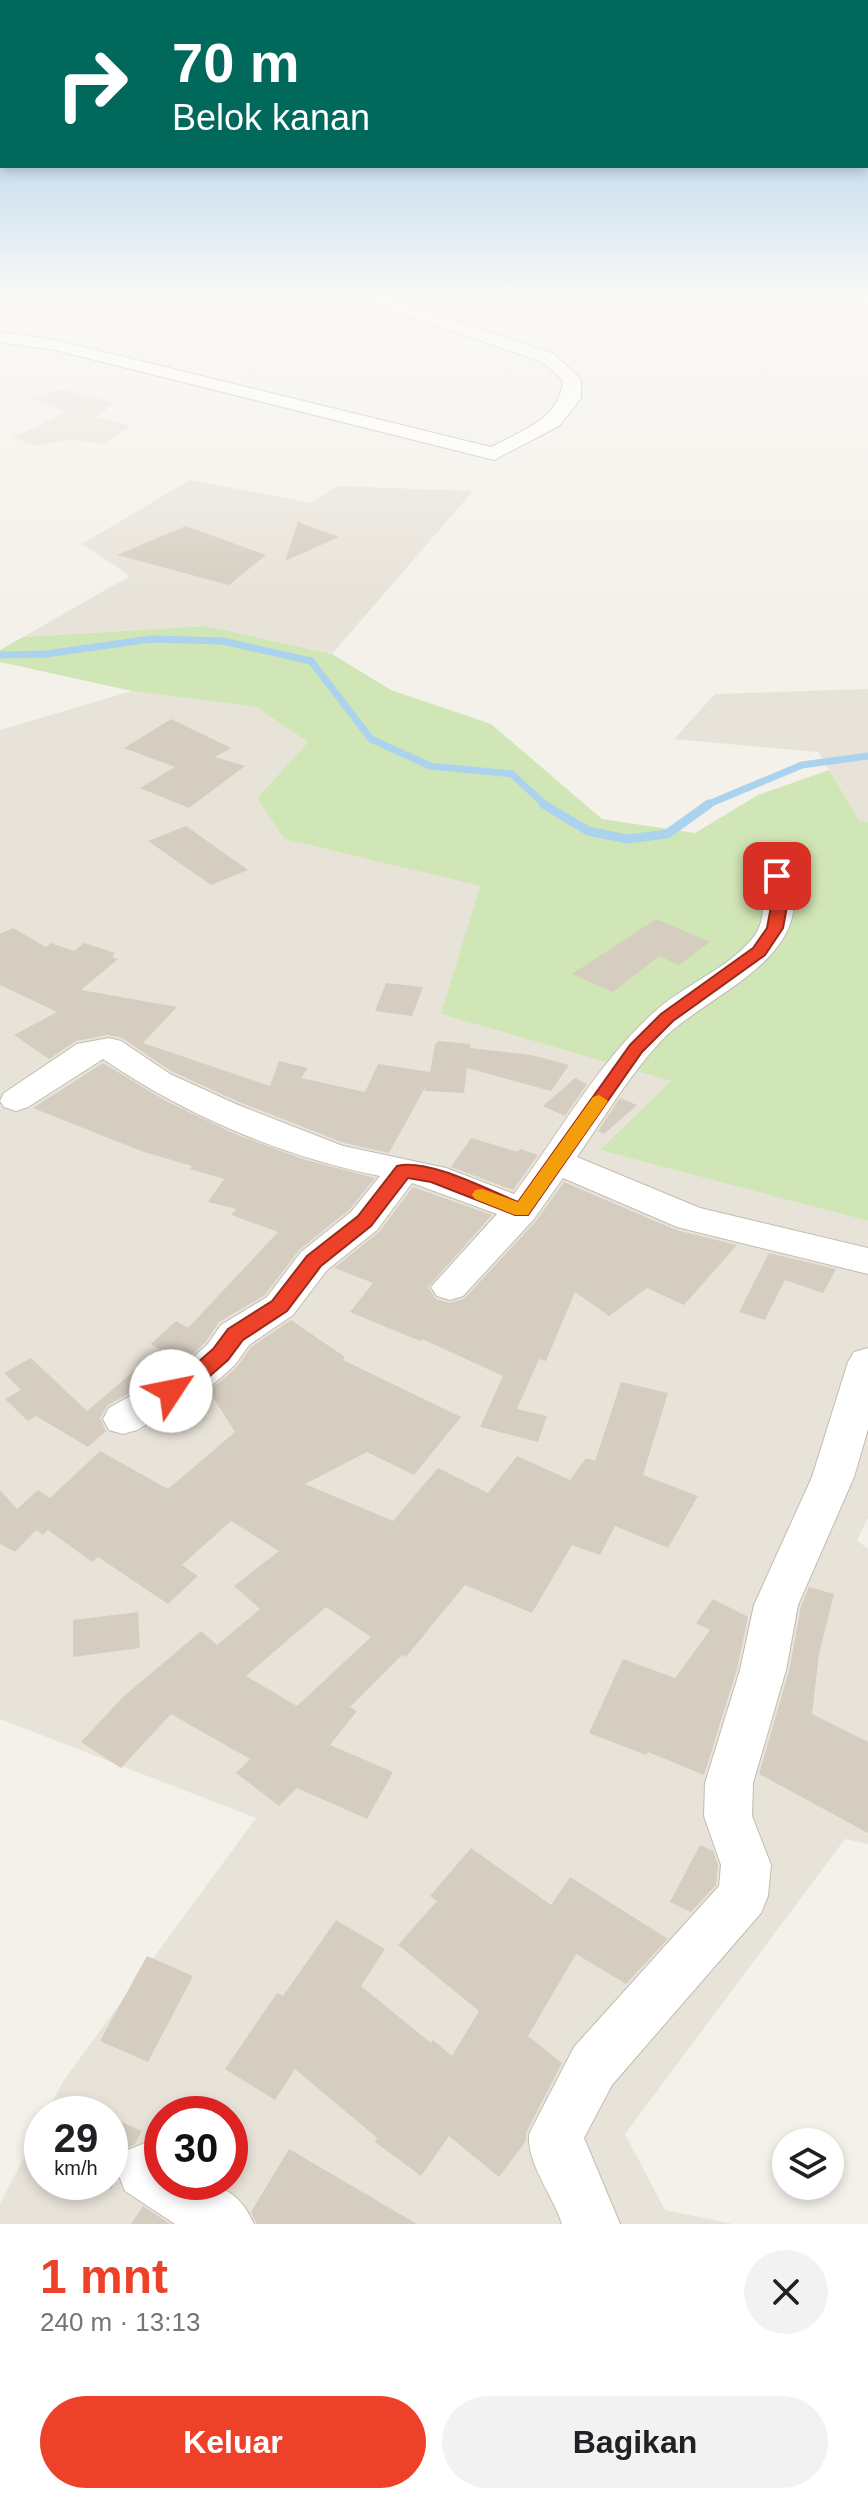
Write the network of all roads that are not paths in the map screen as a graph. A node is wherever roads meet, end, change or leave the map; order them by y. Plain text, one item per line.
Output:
1 (276, 400) edge
2 (570, 400) edge
3 (777, 876) dead end
4 (16, 1100) dead end
5 (556, 1162) junction
6 (403, 1171) junction
7 (521, 1210) junction
8 (868, 1261) edge
9 (450, 1287) dead end
10 (868, 1362) edge
11 (123, 1419) dead end
12 (189, 2200) edge
13 (225, 2224) edge
14 (591, 2224) edge

1 - 2 street
3 - 5 street
4 - 6 street
5 - 7 street
5 - 8 street
6 - 7 street
6 - 11 street
7 - 9 street
10 - 14 street
12 - 13 street

